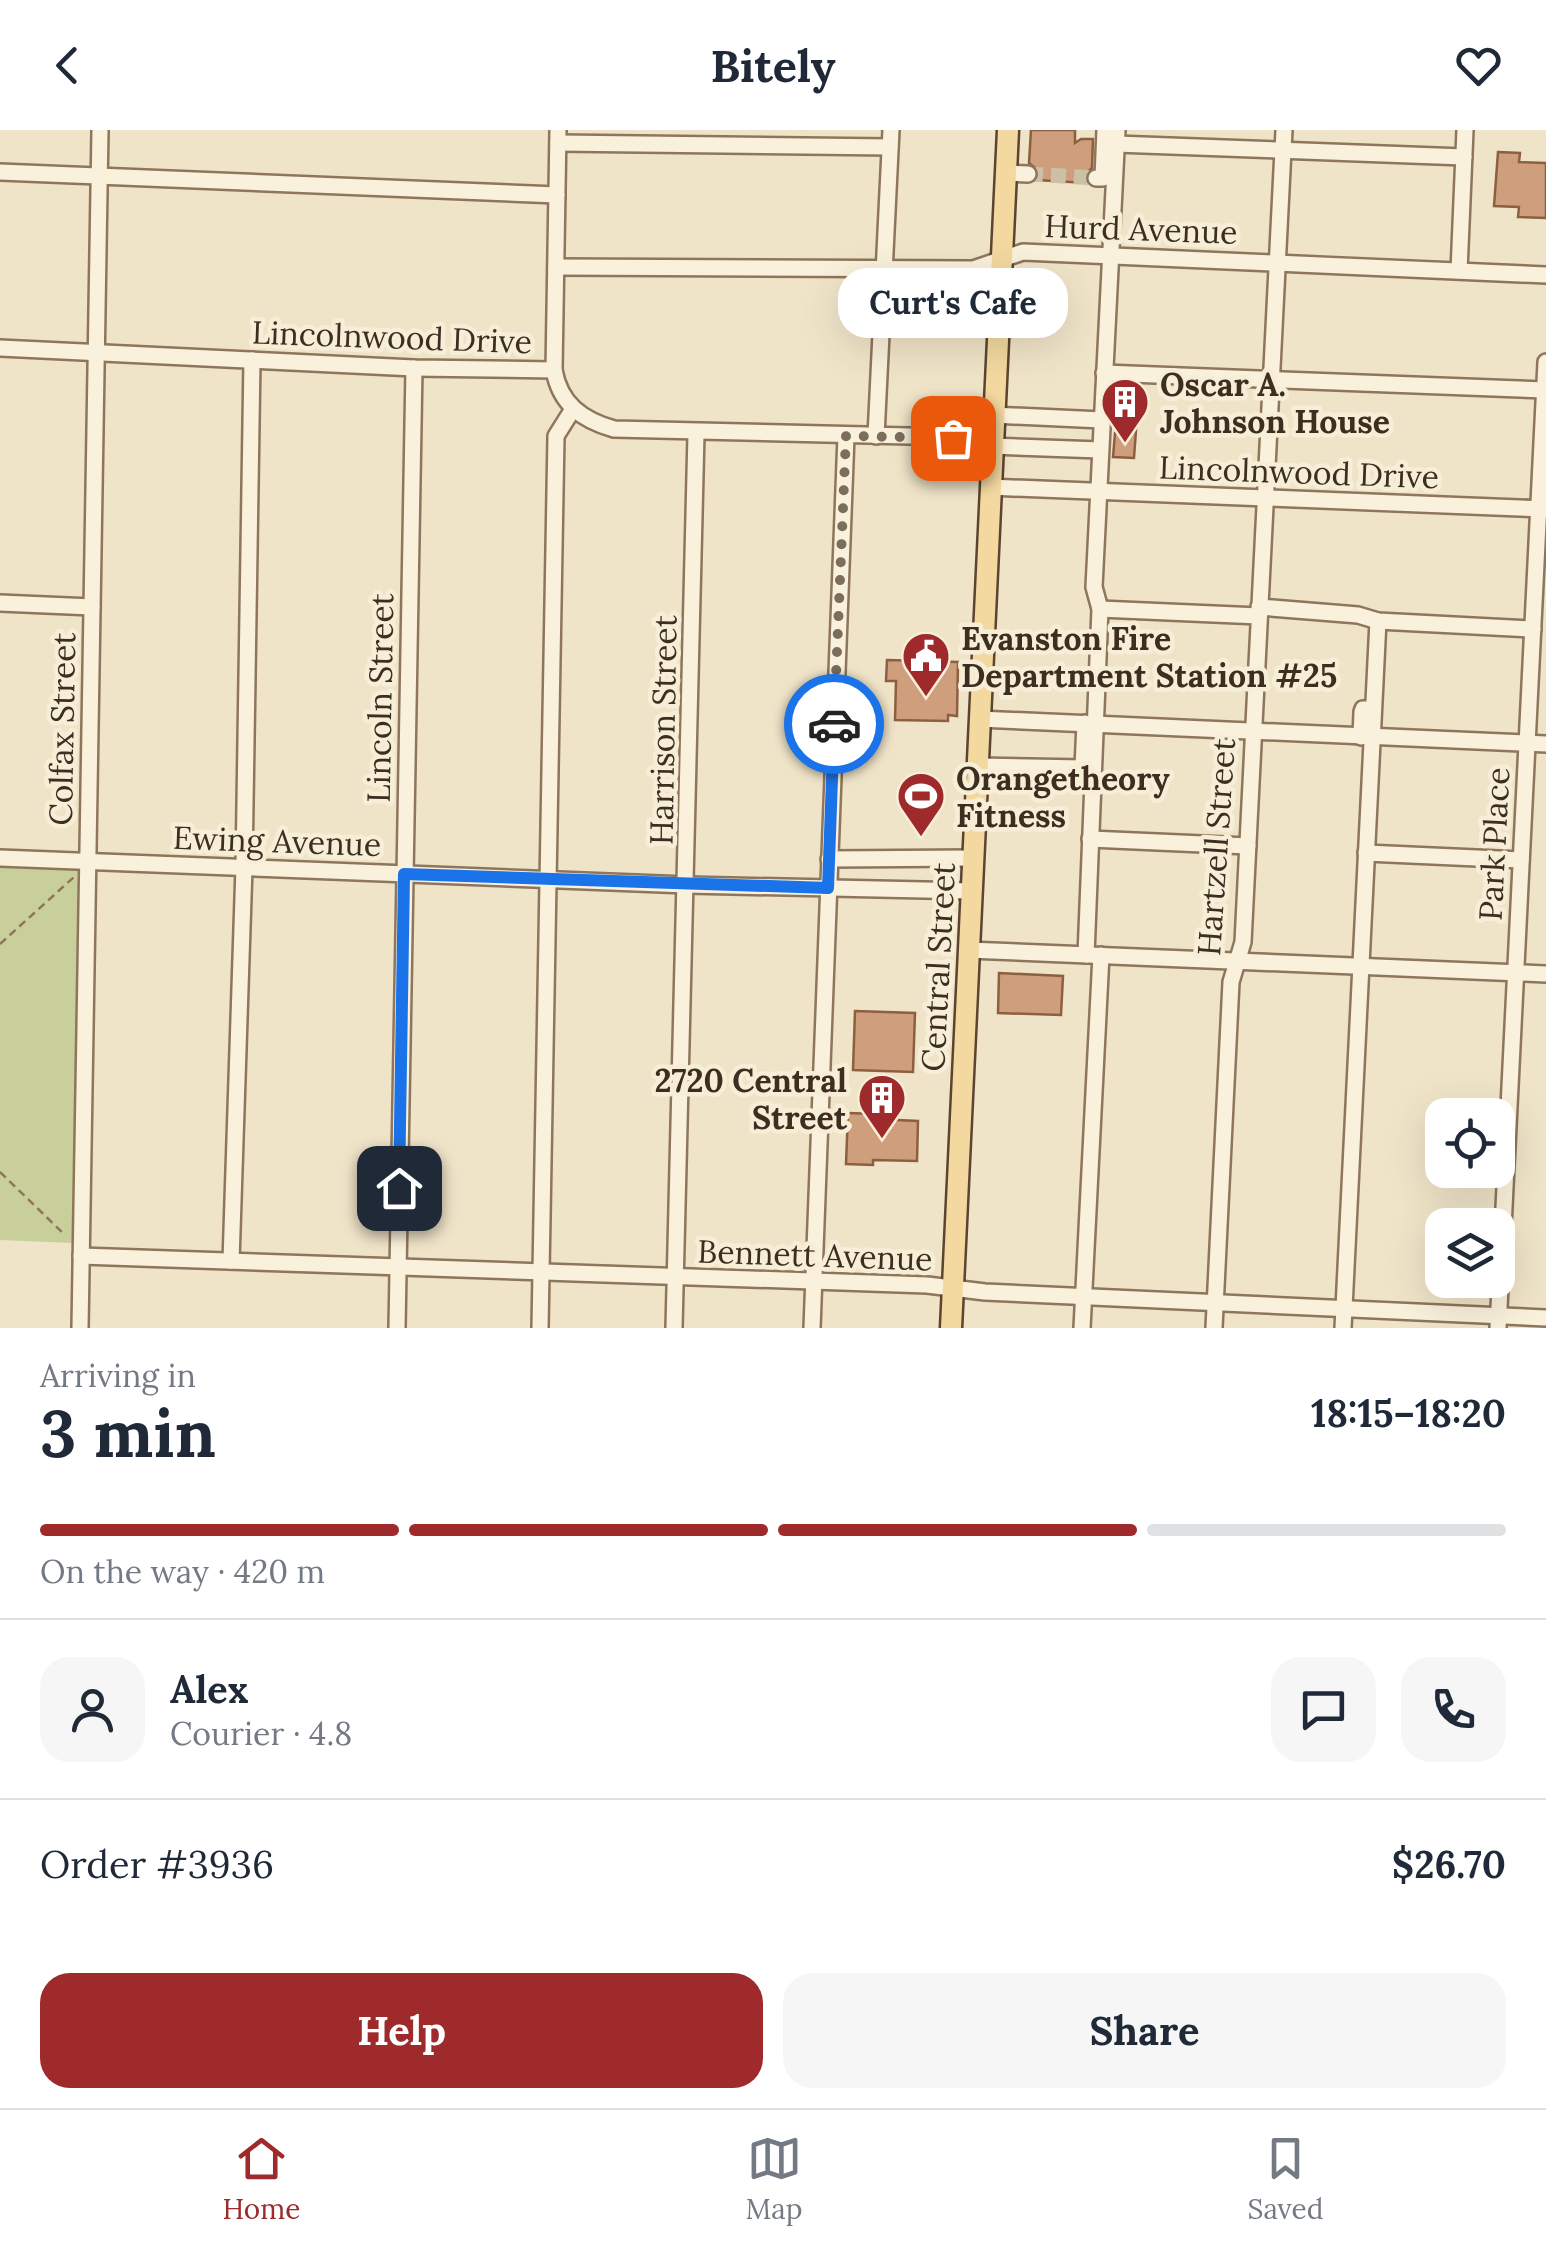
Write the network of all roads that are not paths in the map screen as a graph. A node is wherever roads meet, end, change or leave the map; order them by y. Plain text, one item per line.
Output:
1 (100, 130) edge
2 (1008, 130) edge
3 (1106, 130) edge
4 (1284, 130) edge
5 (1465, 130) edge
6 (558, 136) edge
7 (1116, 137) edge
8 (890, 138) edge
9 (1283, 151) junction
10 (1464, 158) junction
11 (0, 172) edge
12 (1005, 173) junction
13 (1028, 174) tunnel mouth
14 (99, 176) junction
15 (1096, 178) dead end
16 (557, 195) junction
17 (1111, 256) junction
18 (1001, 260) junction
19 (1277, 262) junction
20 (556, 268) junction
21 (884, 270) junction
22 (1459, 271) junction
23 (1546, 275) edge
24 (0, 348) edge
25 (96, 353) junction
26 (252, 360) junction
27 (1546, 362) edge
28 (414, 368) junction
29 (554, 370) junction
30 (1104, 372) junction
31 (1272, 380) junction
32 (1545, 390) edge
33 (573, 410) junction
34 (993, 415) junction
35 (1102, 420) junction
36 (696, 434) junction
37 (846, 436) junction
38 (876, 436) junction
39 (992, 442) junction
40 (1100, 450) junction
41 (989, 487) junction
42 (1098, 491) junction
43 (1265, 498) junction
44 (1542, 509) edge
45 (0, 603) edge
46 (92, 607) junction
47 (1100, 609) junction
48 (1259, 612) junction
49 (1378, 621) junction
50 (1537, 624) edge
51 (979, 719) junction
52 (1091, 723) junction
53 (1253, 731) junction
54 (1366, 738) junction
55 (1527, 744) junction
56 (1546, 744) edge
57 (977, 766) junction
58 (1090, 839) junction
59 (1248, 846) junction
60 (1366, 853) junction
61 (0, 858) edge
62 (972, 858) junction
63 (828, 859) junction
64 (903, 859) junction
65 (1521, 860) junction
66 (88, 862) junction
67 (244, 868) junction
68 (404, 874) junction
69 (546, 879) junction
70 (687, 885) junction
71 (828, 888) junction
72 (901, 889) junction
73 (971, 891) junction
74 (968, 950) junction
75 (1094, 955) junction
76 (1237, 961) junction
77 (1362, 966) junction
78 (1516, 973) junction
79 (1546, 974) edge
80 (82, 1256) junction
81 (232, 1261) junction
82 (398, 1266) junction
83 (541, 1272) junction
84 (676, 1276) junction
85 (813, 1281) junction
86 (953, 1289) junction
87 (1084, 1296) junction
88 (1215, 1302) junction
89 (1344, 1308) junction
90 (1546, 1318) edge
91 (1498, 1322) edge
92 (80, 1328) edge
93 (397, 1328) edge
94 (540, 1328) edge
95 (674, 1328) edge
96 (812, 1328) edge
97 (952, 1328) edge
98 (1082, 1328) edge
99 (1214, 1328) edge
100 (1343, 1328) edge

1 - 14 street, Colfax Street
2 - 12 main road, Central Street
3 - 15 street
4 - 9 street, Hartzell Street
5 - 10 street
6 - 8 street
6 - 16 street
7 - 9 street
7 - 17 street
8 - 21 street
9 - 10 street
9 - 19 street, Hartzell Street
10 - 22 street
11 - 14 street
12 - 13 street
12 - 18 main road, Central Street
14 - 16 street
14 - 25 street, Colfax Street
16 - 20 street
17 - 18 street, Hurd Avenue
17 - 19 street, Hurd Avenue
17 - 30 street
18 - 21 street, Hurd Avenue
18 - 34 main road, Central Street
19 - 22 street, Hurd Avenue
19 - 31 street, Hartzell Street
20 - 21 street, Hurd Avenue
20 - 29 street
21 - 38 street
22 - 23 street, Hurd Avenue
24 - 25 street, Lincolnwood Drive
25 - 26 street, Lincolnwood Drive
25 - 46 street, Colfax Street
26 - 28 street, Lincolnwood Drive
26 - 67 street
27 - 32 street, Park Place
28 - 29 street, Lincolnwood Drive
28 - 68 street, Lincoln Street
29 - 33 street, Lincolnwood Drive
30 - 31 street
30 - 35 street
31 - 32 street
31 - 43 street, Hartzell Street
32 - 44 street, Park Place
33 - 36 street
33 - 69 street
34 - 35 street
34 - 39 main road, Central Street
35 - 40 street
36 - 37 street
36 - 70 street, Harrison Street
37 - 38 street
37 - 63 street
38 - 39 street
39 - 40 street
39 - 41 main road, Central Street
40 - 42 street
41 - 42 street, Lincolnwood Drive
41 - 51 main road, Central Street
42 - 43 street, Lincolnwood Drive
42 - 47 street
43 - 44 street, Lincolnwood Drive
43 - 48 street, Hartzell Street
44 - 50 street, Park Place
45 - 46 street
46 - 66 street, Colfax Street
47 - 48 street
47 - 52 street
48 - 49 street
48 - 53 street, Hartzell Street
49 - 50 street
49 - 54 street
50 - 55 street, Park Place
51 - 52 street
51 - 57 main road, Central Street
52 - 53 street
52 - 57 street
52 - 58 street
53 - 54 street
53 - 59 street, Hartzell Street
54 - 55 street
54 - 60 street
55 - 56 street
55 - 65 street, Park Place
57 - 62 main road, Central Street
58 - 59 street
58 - 75 street
59 - 76 street, Hartzell Street
60 - 65 street
60 - 77 street
61 - 66 street, Ewing Avenue
62 - 64 street
62 - 73 main road, Central Street
63 - 64 street
63 - 71 street
64 - 72 street
65 - 78 street, Park Place
66 - 67 street, Ewing Avenue
66 - 80 street, Colfax Street
67 - 68 street, Ewing Avenue
67 - 81 street
68 - 69 street, Ewing Avenue
68 - 82 street, Lincoln Street
69 - 70 street, Ewing Avenue
69 - 83 street
70 - 71 street, Ewing Avenue
70 - 84 street, Harrison Street
71 - 72 street, Ewing Avenue
71 - 85 street
72 - 73 street, Ewing Avenue
73 - 74 main road, Central Street
74 - 75 street
74 - 86 main road, Central Street
75 - 76 street
75 - 87 street
76 - 77 street
76 - 88 street, Hartzell Street
77 - 78 street
77 - 89 street
78 - 79 street
78 - 91 street, Park Place
80 - 81 street, Bennett Avenue
80 - 92 street, Colfax Street
81 - 82 street, Bennett Avenue
82 - 83 street, Bennett Avenue
82 - 93 street, Lincoln Street
83 - 84 street, Bennett Avenue
83 - 94 street
84 - 85 street, Bennett Avenue
84 - 95 street, Harrison Street
85 - 86 street, Bennett Avenue
85 - 96 street
86 - 87 street, Bennett Avenue
86 - 97 main road, Central Street
87 - 88 street, Bennett Avenue
87 - 98 street
88 - 89 street, Bennett Avenue
88 - 99 street, Hartzell Street
89 - 91 street, Bennett Avenue
89 - 100 street
90 - 91 street, Bennett Avenue

